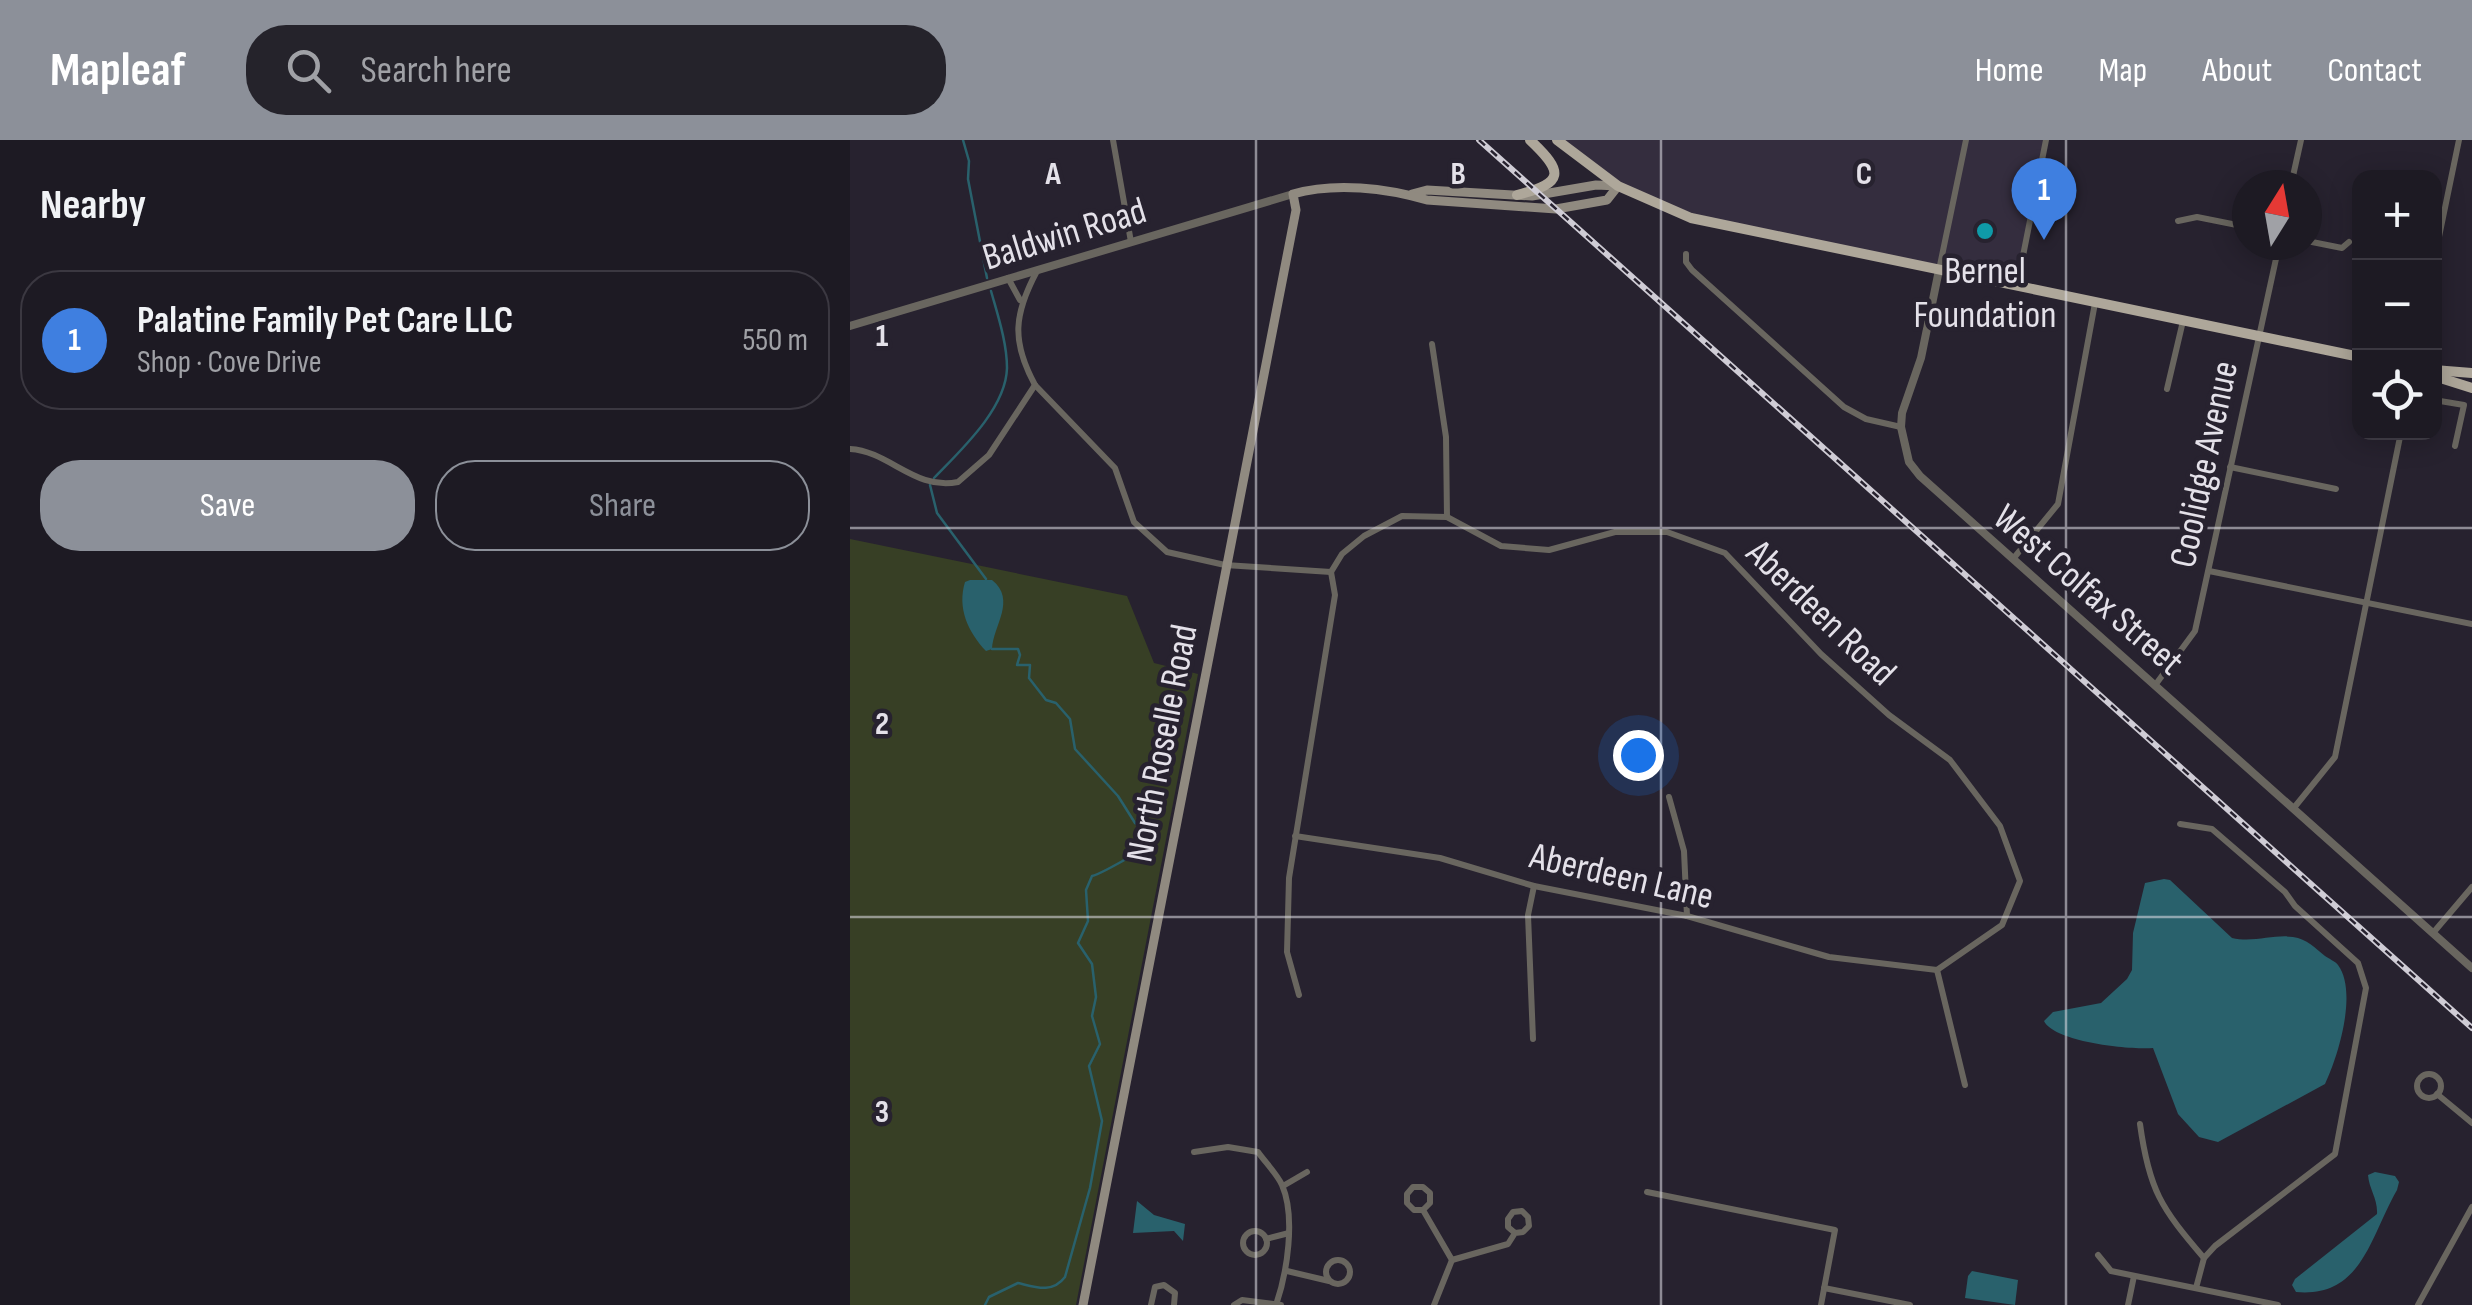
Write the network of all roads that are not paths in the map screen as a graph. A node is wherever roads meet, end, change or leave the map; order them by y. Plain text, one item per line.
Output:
1 (1112, 140) edge
2 (1530, 140) edge
3 (1557, 140) edge
4 (1966, 140) edge
5 (2046, 140) edge
6 (2301, 140) edge
7 (2459, 140) edge
8 (2294, 170) edge
9 (1618, 186) junction
10 (1293, 194) junction
11 (1408, 194) junction
12 (1517, 195) junction
13 (2178, 221) dead end
14 (2232, 225) edge
15 (1130, 242) junction
16 (2350, 242) dead end
17 (2322, 244) edge
18 (1686, 254) dead end
19 (2275, 260) edge
20 (2434, 260) edge
21 (1039, 268) junction
22 (1939, 270) junction
23 (1008, 278) junction
24 (2017, 286) junction
25 (1021, 302) junction
26 (2095, 304) junction
27 (2183, 321) junction
28 (850, 326) edge
29 (2259, 336) junction
30 (1432, 344) dead end
31 (2352, 355) edge
32 (2472, 372) edge
33 (2442, 373) edge
34 (2442, 376) edge
35 (1035, 385) junction
36 (2472, 388) edge
37 (2167, 389) dead end
38 (2442, 401) edge
39 (1901, 427) junction
40 (2399, 440) edge
41 (2455, 446) dead end
42 (850, 449) edge
43 (2230, 467) junction
44 (2336, 489) dead end
45 (1447, 517) junction
46 (2013, 559) junction
47 (1226, 565) junction
48 (1331, 572) junction
49 (2209, 572) junction
50 (2368, 604) junction
51 (2472, 624) edge
52 (2156, 684) junction
53 (1669, 797) dead end
54 (2292, 810) junction
55 (2180, 824) dead end
56 (1295, 836) junction
57 (1534, 886) junction
58 (2472, 887) edge
59 (1687, 916) junction
60 (2433, 933) junction
61 (2472, 968) edge
62 (1937, 970) junction
63 (1299, 994) dead end
64 (1533, 1039) dead end
65 (1965, 1085) dead end
66 (2437, 1094) dead end
67 (2472, 1123) edge
68 (2140, 1124) dead end
69 (1194, 1152) dead end
70 (1307, 1172) dead end
71 (1282, 1186) junction
72 (1647, 1192) dead end
73 (2472, 1207) edge
74 (1424, 1210) junction
75 (1515, 1233) dead end
76 (1289, 1234) junction
77 (1266, 1240) dead end
78 (2098, 1255) dead end
79 (2204, 1258) junction
80 (1452, 1260) junction
81 (1286, 1271) junction
82 (2134, 1276) junction
83 (1330, 1281) dead end
84 (1824, 1288) junction
85 (2196, 1288) junction
86 (2251, 1302) edge
87 (1278, 1304) edge
88 (1083, 1305) edge
89 (1151, 1305) edge
90 (1174, 1305) edge
91 (1234, 1305) edge
92 (1434, 1305) edge
93 (1821, 1305) edge
94 (1910, 1305) edge
95 (2128, 1305) edge
96 (2278, 1305) edge
97 (2418, 1305) edge

1 - 15 street
2 - 12 main road
3 - 9 main road
4 - 22 street
5 - 24 street
6 - 8 street
7 - 20 street
9 - 11 main road
9 - 12 main road
9 - 22 main road
10 - 11 main road
10 - 15 street, Baldwin Road
10 - 47 main road, North Roselle Road
11 - 12 main road
13 - 14 street
15 - 21 street, Baldwin Road
16 - 17 street
18 - 39 street
19 - 29 street, Coolidge Avenue
21 - 23 street, Baldwin Road
21 - 25 street
22 - 24 main road
22 - 39 street
23 - 25 street
23 - 28 street, Baldwin Road
24 - 26 main road
25 - 35 street
26 - 27 main road
26 - 46 street
27 - 29 main road
27 - 37 street
29 - 31 main road
29 - 43 street, Coolidge Avenue
30 - 45 street
32 - 33 main road
34 - 36 main road
35 - 42 street
35 - 47 street
38 - 41 street
39 - 46 street, West Colfax Street
40 - 50 street
43 - 44 street
43 - 49 street, Coolidge Avenue
45 - 48 street, Aberdeen Road
45 - 62 street, Aberdeen Road
46 - 52 street, West Colfax Street
47 - 48 street
47 - 88 main road, North Roselle Road
48 - 56 street
49 - 50 street
49 - 52 street, Coolidge Avenue
50 - 51 street
50 - 54 street
52 - 54 street, West Colfax Street
53 - 59 street
54 - 60 street, West Colfax Street
55 - 79 street
56 - 57 street, Aberdeen Lane
56 - 63 street
57 - 59 street, Aberdeen Lane
57 - 64 street
58 - 60 street
59 - 62 street, Aberdeen Lane
60 - 61 street, West Colfax Street
62 - 65 street
66 - 67 street
68 - 79 street
69 - 71 street
70 - 71 street
71 - 76 street
72 - 84 street
73 - 97 street
74 - 74 street
74 - 80 street
75 - 80 street
76 - 77 street
76 - 81 street
78 - 82 street
79 - 85 street
80 - 92 street
81 - 83 street
81 - 87 street
82 - 85 street
82 - 95 street
84 - 93 street
84 - 94 street
85 - 86 street
86 - 96 street
87 - 91 street
89 - 90 street

